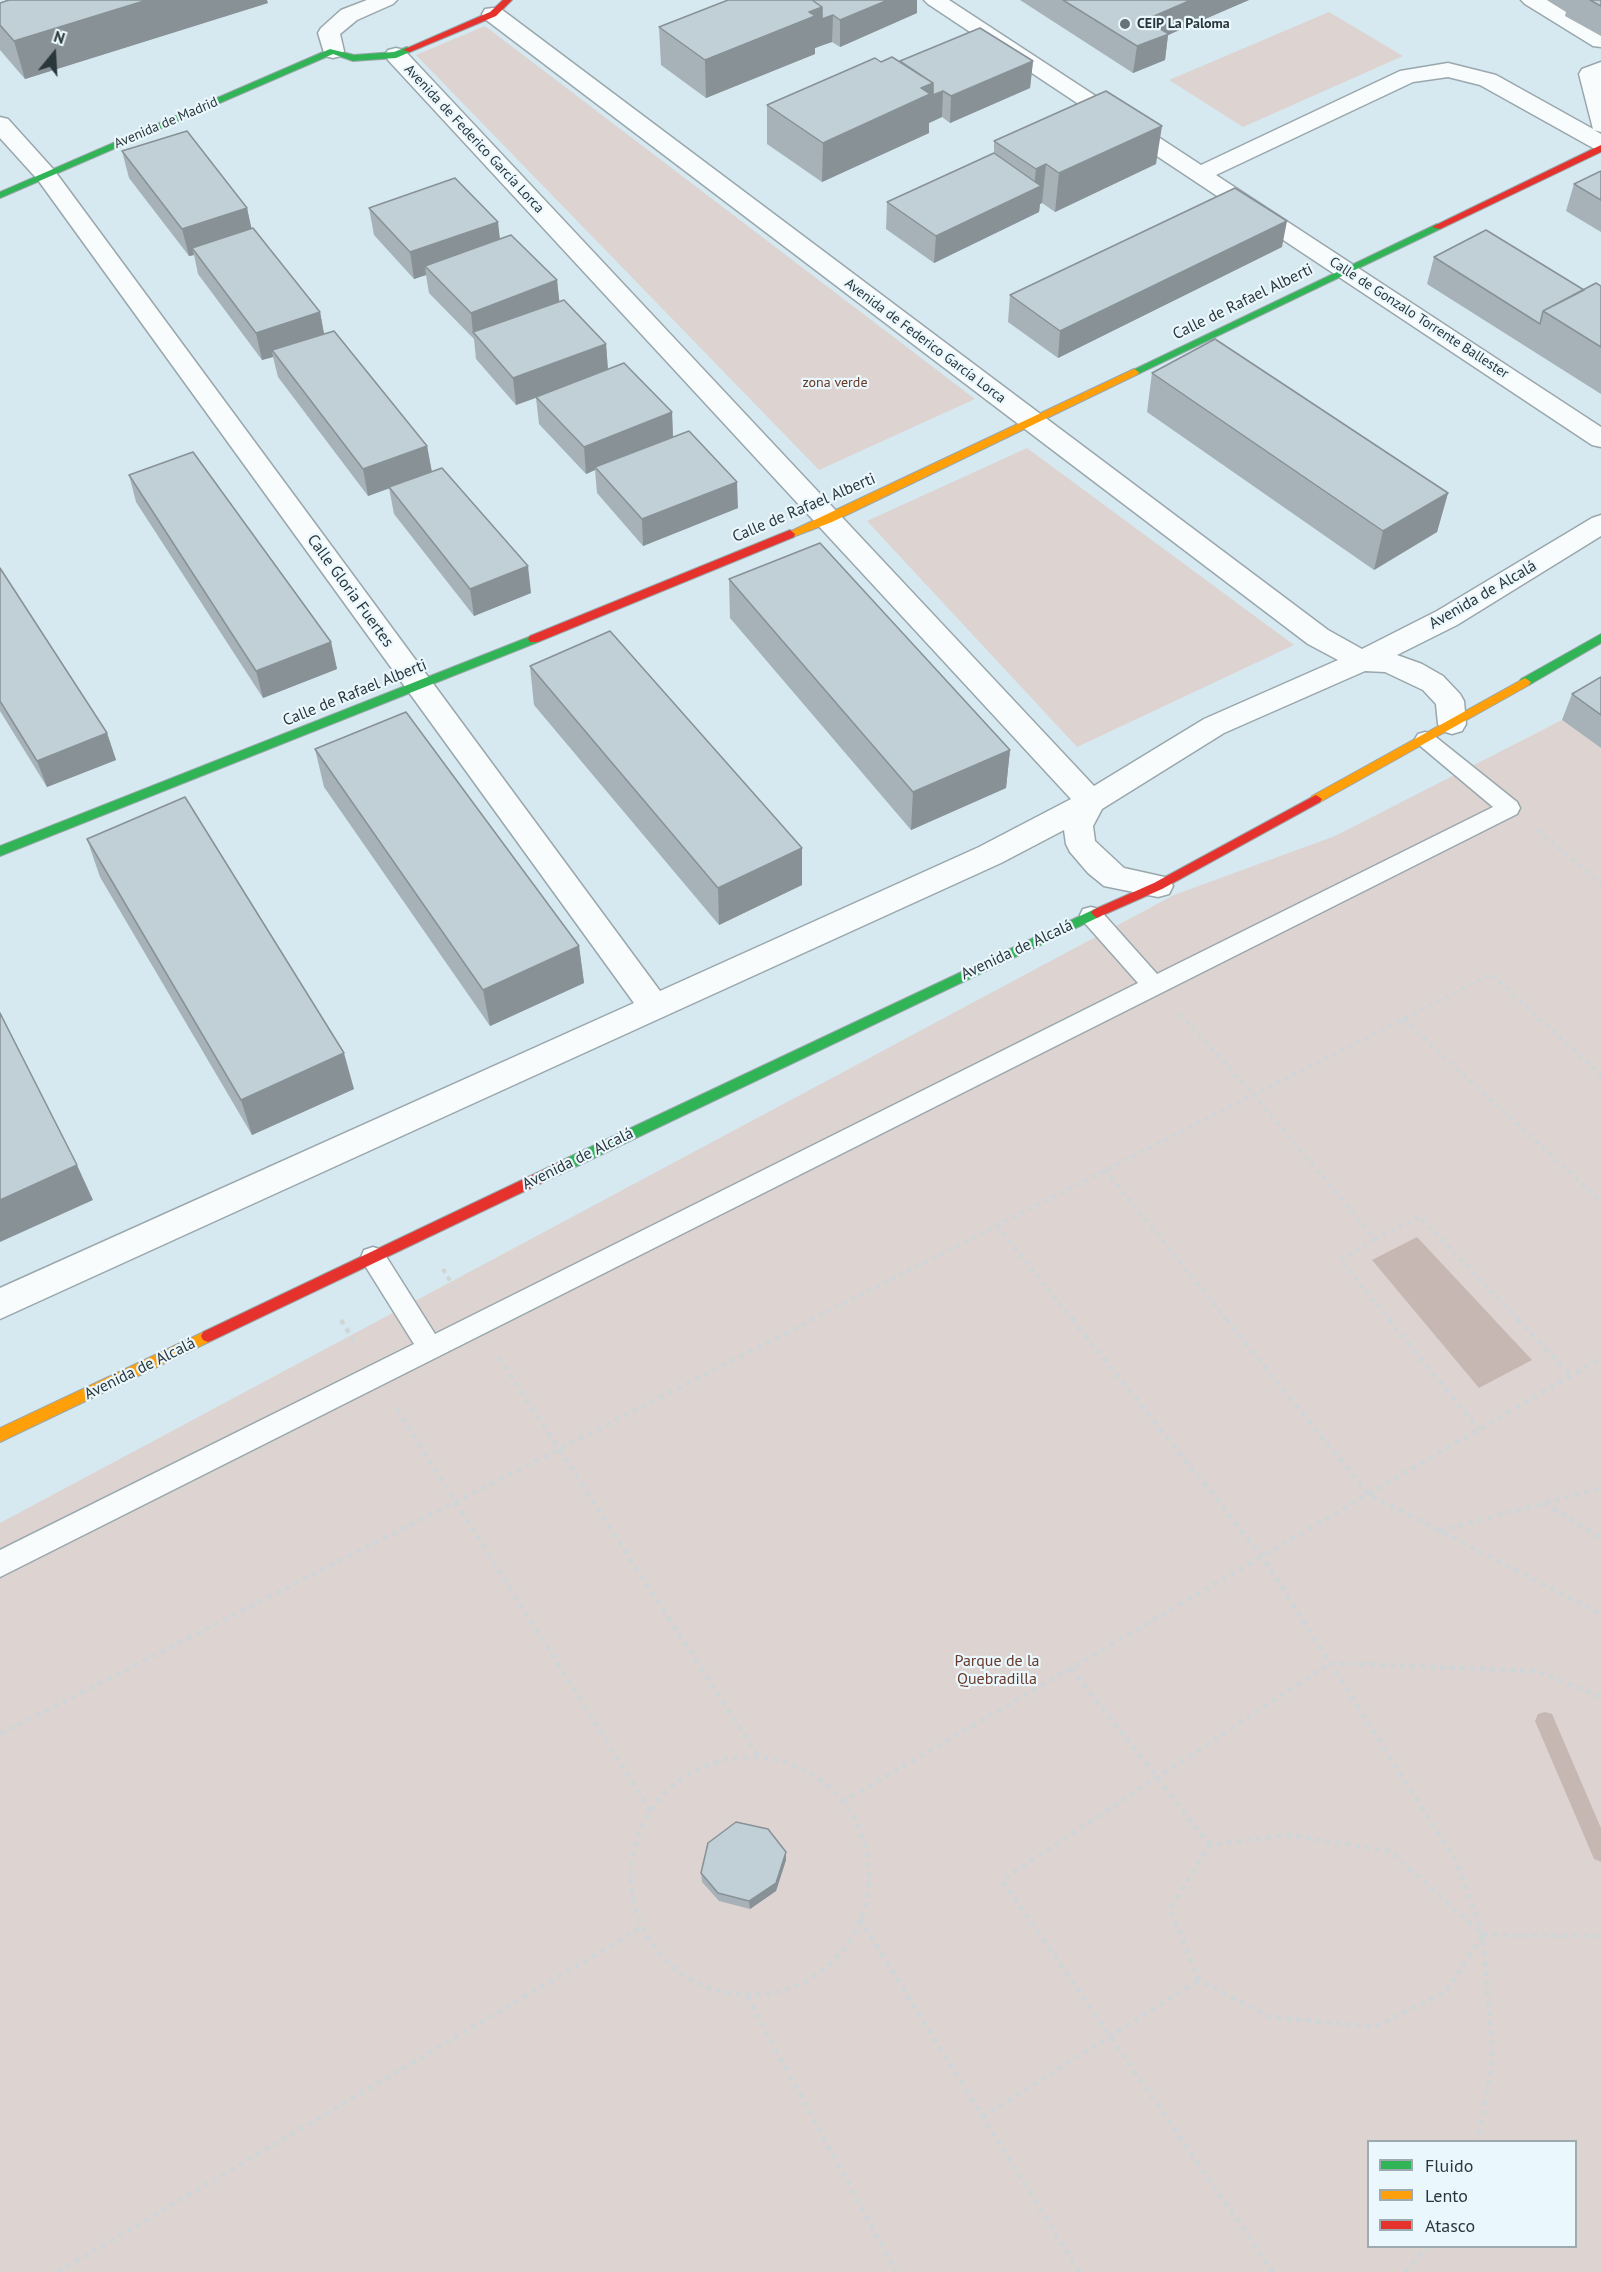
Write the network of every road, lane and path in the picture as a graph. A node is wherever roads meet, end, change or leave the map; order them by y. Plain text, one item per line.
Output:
1 (386, 0) edge
2 (935, 0) edge
3 (1532, 0) edge
4 (500, 7) edge
5 (341, 8) edge
6 (1601, 41) edge
7 (333, 51) junction
8 (396, 55) junction
9 (1601, 69) edge
10 (0, 124) edge
11 (1601, 125) edge
12 (1601, 143) edge
13 (1601, 148) edge
14 (1200, 174) junction
15 (46, 175) junction
16 (0, 195) edge
17 (1346, 270) junction
18 (1033, 422) junction
19 (1601, 439) edge
20 (828, 519) junction
21 (1601, 525) edge
22 (1600, 639) edge
23 (1362, 661) junction
24 (419, 686) junction
25 (1452, 724) junction
26 (1425, 739) junction
27 (1091, 802) junction
28 (1509, 808) junction
29 (0, 851) edge
30 (1601, 883) edge
31 (1158, 886) junction
32 (1091, 915) junction
33 (1154, 986) junction
34 (654, 1007) junction
35 (1403, 1019) junction
36 (1601, 1075) edge
37 (1254, 1095) junction
38 (1105, 1170) junction
39 (1601, 1201) edge
40 (997, 1226) junction
41 (420, 1234) junction
42 (1375, 1239) junction
43 (373, 1257) junction
44 (318, 1283) junction
45 (0, 1304) edge
46 (478, 1325) junction
47 (431, 1348) junction
48 (1601, 1358) edge
49 (1571, 1375) junction
50 (376, 1376) junction
51 (1479, 1429) junction
52 (0, 1435) edge
53 (559, 1449) junction
54 (1601, 1488) edge
55 (1368, 1494) junction
56 (456, 1502) junction
57 (1544, 1503) junction
58 (1439, 1531) junction
59 (1601, 1538) edge
60 (1262, 1556) junction
61 (0, 1564) edge
62 (1601, 1614) edge
63 (1330, 1663) junction
64 (1071, 1668) junction
65 (1601, 1697) edge
66 (0, 1734) edge
67 (759, 1757) junction
68 (1157, 1778) junction
69 (842, 1802) junction
70 (651, 1811) junction
71 (1210, 1845) junction
72 (860, 1918) junction
73 (642, 1927) junction
74 (1483, 1935) junction
75 (1601, 1936) edge
76 (1199, 1980) junction
77 (747, 1996) junction
78 (1110, 2036) junction
79 (982, 2117) junction
80 (1477, 2140) edge
81 (1426, 2248) edge
82 (58, 2272) edge
83 (896, 2272) edge
84 (1078, 2272) edge
85 (1273, 2272) edge
86 (1405, 2272) edge

1 - 5 street
2 - 14 street, Calle de Gonzalo Torrente Ballester
3 - 6 street
4 - 8 street
4 - 18 street, Avenida de Federico García Lorca
5 - 7 street
7 - 8 street
7 - 15 street, Avenida de Madrid
8 - 20 street, Avenida de Federico García Lorca
9 - 11 street
10 - 15 street, Calle Gloria Fuertes
12 - 14 street
13 - 17 street, Calle de Rafael Alberti
14 - 17 street, Calle de Gonzalo Torrente Ballester
15 - 16 street, Avenida de Madrid
15 - 24 street, Calle Gloria Fuertes
17 - 18 street, Calle de Rafael Alberti
17 - 19 street, Calle de Gonzalo Torrente Ballester
18 - 20 street, Calle de Rafael Alberti
18 - 23 street, Avenida de Federico García Lorca
20 - 24 street, Calle de Rafael Alberti
20 - 27 street, Avenida de Federico García Lorca
21 - 23 street, Avenida de Alcalá
22 - 25 street, Avenida de Alcalá
23 - 25 street, Avenida de Alcalá
23 - 27 street, Avenida de Alcalá
24 - 29 street, Calle de Rafael Alberti
24 - 34 street, Calle Gloria Fuertes
25 - 26 street, Avenida de Alcalá
26 - 28 lane
26 - 31 street, Avenida de Alcalá
27 - 31 street
27 - 34 street, Avenida de Alcalá
28 - 30 path
28 - 33 lane
31 - 32 street, Avenida de Alcalá
32 - 33 lane
32 - 41 street, Avenida de Alcalá
33 - 37 path
33 - 46 lane
34 - 45 street, Avenida de Alcalá
35 - 36 path
35 - 37 path
35 - 39 path
37 - 38 path
37 - 42 path
38 - 40 path
38 - 55 path
40 - 53 path
40 - 60 path
41 - 43 street, Avenida de Alcalá
41 - 46 path
42 - 49 path
42 - 51 path
43 - 44 street, Avenida de Alcalá
43 - 47 lane
44 - 50 path
44 - 52 street, Avenida de Alcalá
46 - 47 lane
46 - 53 path
47 - 50 lane
48 - 49 path
49 - 51 path
50 - 56 path
50 - 61 lane
51 - 55 path
53 - 56 path
53 - 67 path
54 - 57 path
55 - 58 path
55 - 60 path
56 - 66 path
56 - 70 path
57 - 58 path
57 - 59 path
58 - 62 path
60 - 63 path
60 - 64 path
63 - 65 path
63 - 68 path
63 - 74 path
64 - 68 path
64 - 69 path
67 - 69 path
67 - 70 path
68 - 71 path
68 - 78 path
69 - 72 path
70 - 73 path
71 - 74 path
71 - 76 path
72 - 77 path
72 - 79 path
73 - 77 path
73 - 82 path
74 - 75 path
74 - 76 path
74 - 80 path
76 - 78 path
77 - 83 path
78 - 79 path
78 - 85 path
79 - 84 path
81 - 86 path

